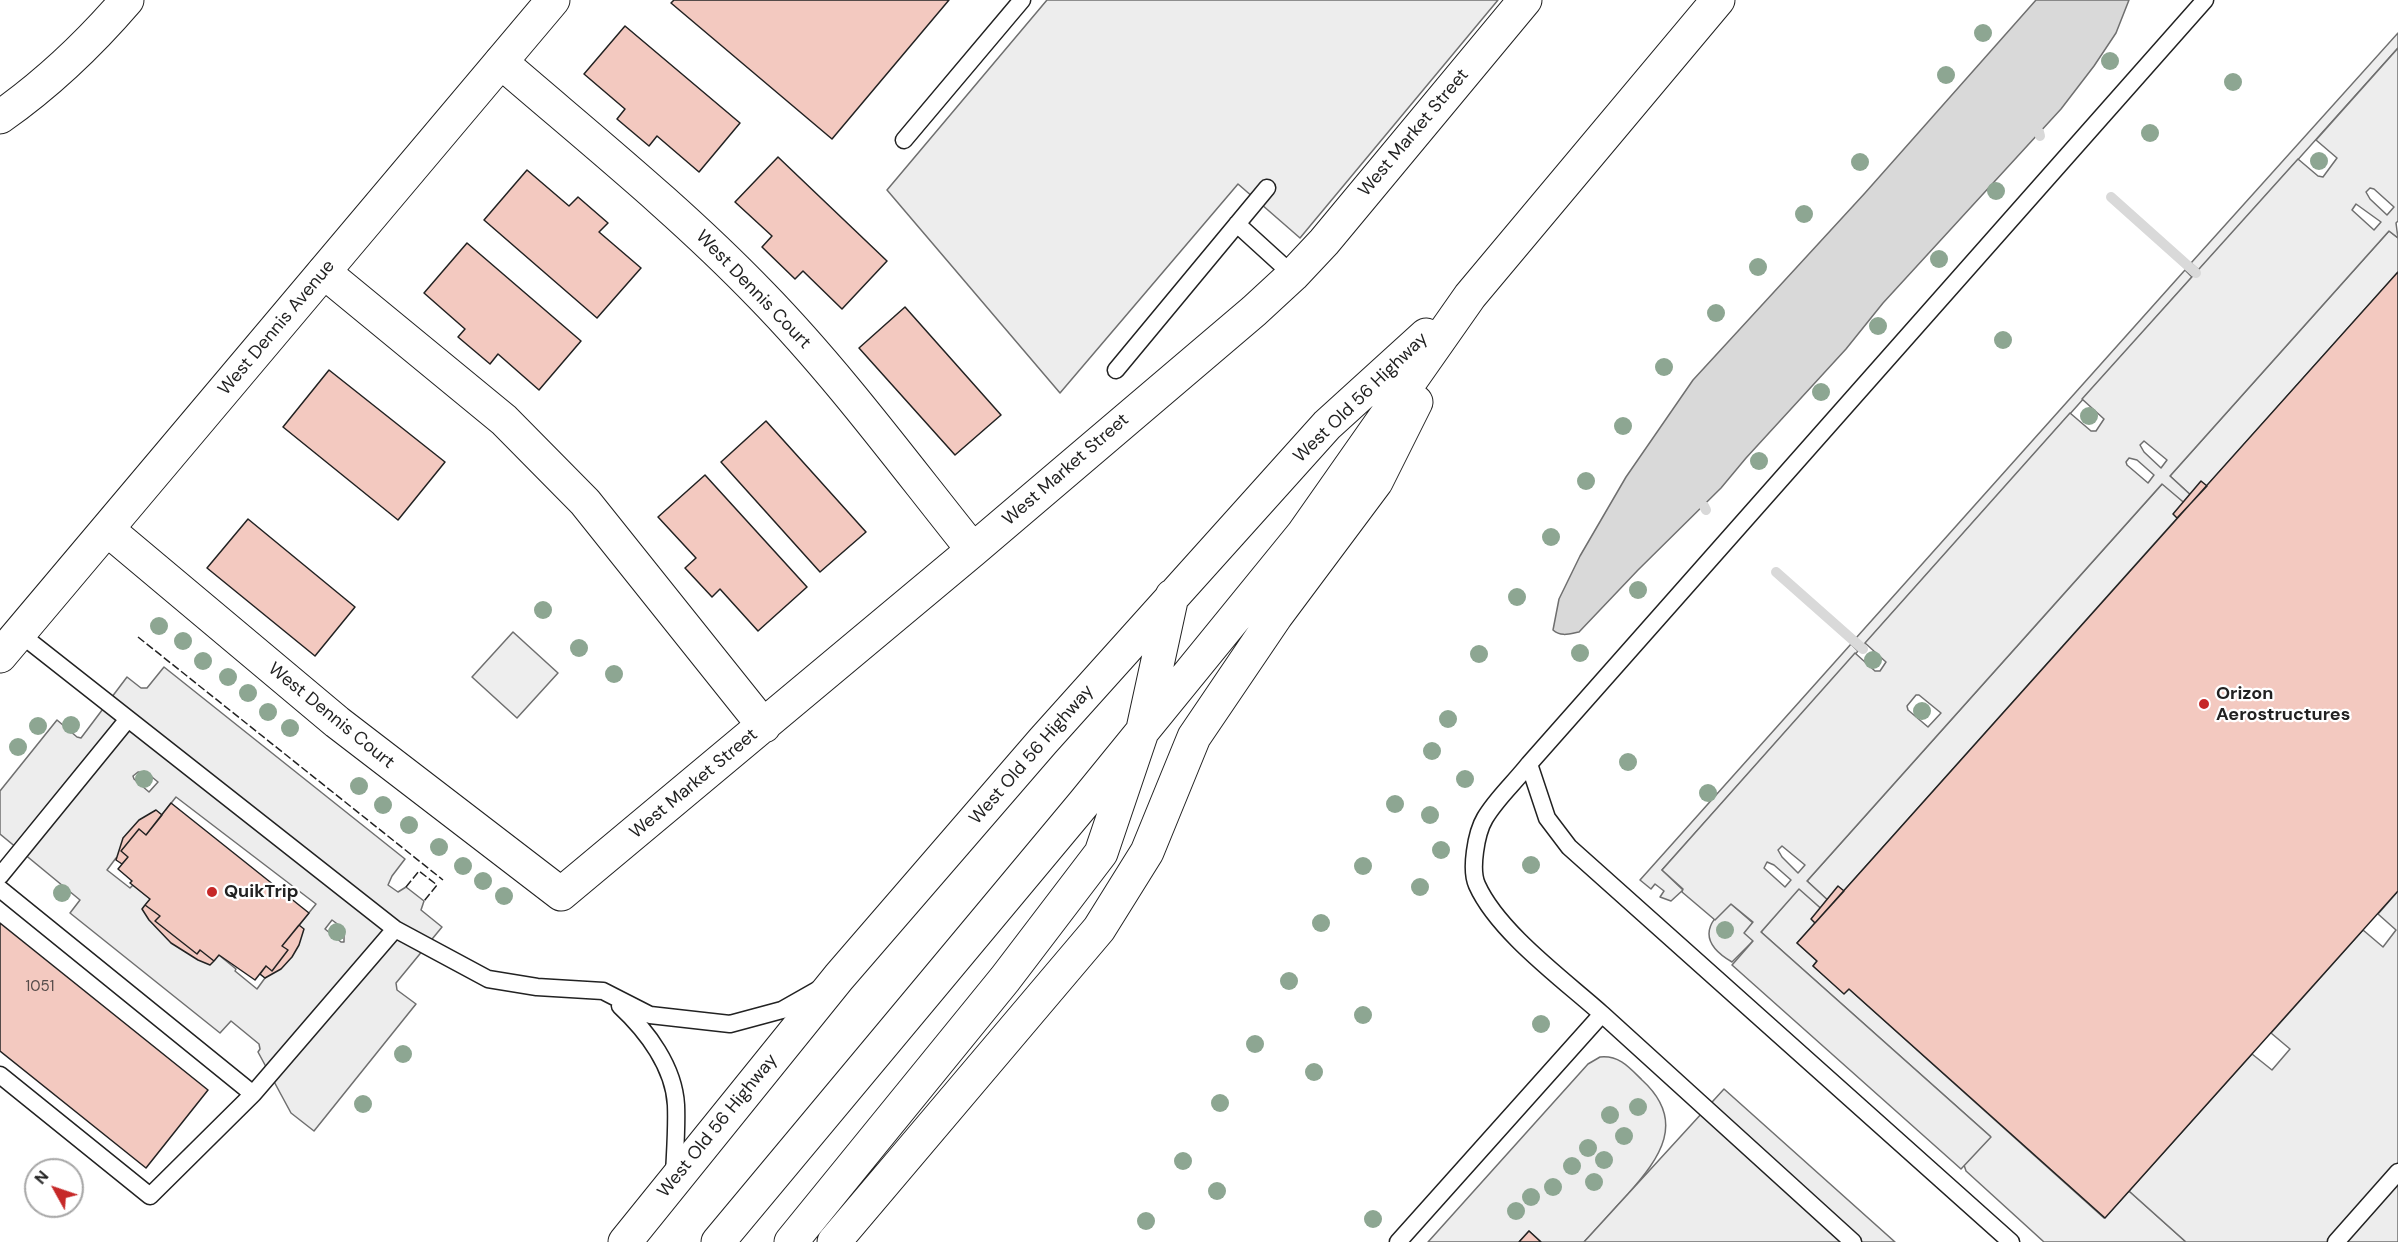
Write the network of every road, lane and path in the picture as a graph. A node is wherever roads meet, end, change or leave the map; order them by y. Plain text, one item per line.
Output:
1 (127, 0) edge
2 (553, 0) edge
3 (1022, 0) edge
4 (1525, 0) edge
5 (1718, 0) edge
6 (2205, 0) edge
7 (501, 62) junction
8 (0, 117) edge
9 (904, 140) dead end
10 (1268, 188) dead end
11 (1237, 224) junction
12 (324, 272) junction
13 (1293, 275) junction
14 (1470, 296) junction
15 (1116, 370) dead end
16 (108, 530) junction
17 (973, 550) junction
18 (1173, 595) junction
19 (10, 645) edge
20 (128, 718) junction
21 (764, 726) junction
22 (1143, 729) junction
23 (1529, 764) junction
24 (0, 876) edge
25 (0, 889) edge
26 (561, 894) joint
27 (395, 929) junction
28 (839, 977) junction
29 (603, 992) junction
30 (1602, 1014) junction
31 (0, 1075) edge
32 (253, 1094) junction
33 (2398, 1172) edge
34 (674, 1180) junction
35 (625, 1242) edge
36 (718, 1242) edge
37 (791, 1242) edge
38 (834, 1242) edge
39 (1398, 1242) edge
40 (1853, 1242) edge
41 (2011, 1242) edge
42 (2336, 1242) edge

1 - 8 main road
2 - 7 main road, West Dennis Avenue
3 - 9 lane
4 - 13 main road, West Market Street
5 - 14 main road, West Old 56 Highway
6 - 23 lane
7 - 12 main road, West Dennis Avenue
7 - 17 main road, West Dennis Court
10 - 11 lane
11 - 13 lane
11 - 15 lane
12 - 16 main road, West Dennis Avenue
12 - 21 main road
13 - 17 main road, West Market Street
14 - 18 main road, West Old 56 Highway
14 - 22 main road, West Old 56 Highway
14 - 38 main road
16 - 19 main road, West Dennis Avenue
16 - 26 main road, West Dennis Court
17 - 21 main road, West Market Street
18 - 22 main road
18 - 28 main road, West Old 56 Highway
19 - 20 lane
20 - 24 lane
20 - 27 lane
21 - 26 main road, West Market Street
22 - 36 main road, West Old 56 Highway
22 - 37 main road
23 - 30 lane
23 - 41 lane
25 - 32 lane
27 - 29 lane
27 - 32 lane
28 - 29 lane
28 - 34 main road, West Old 56 Highway
29 - 34 lane
30 - 39 lane
30 - 40 lane
31 - 32 lane
33 - 42 lane
34 - 35 main road, West Old 56 Highway

